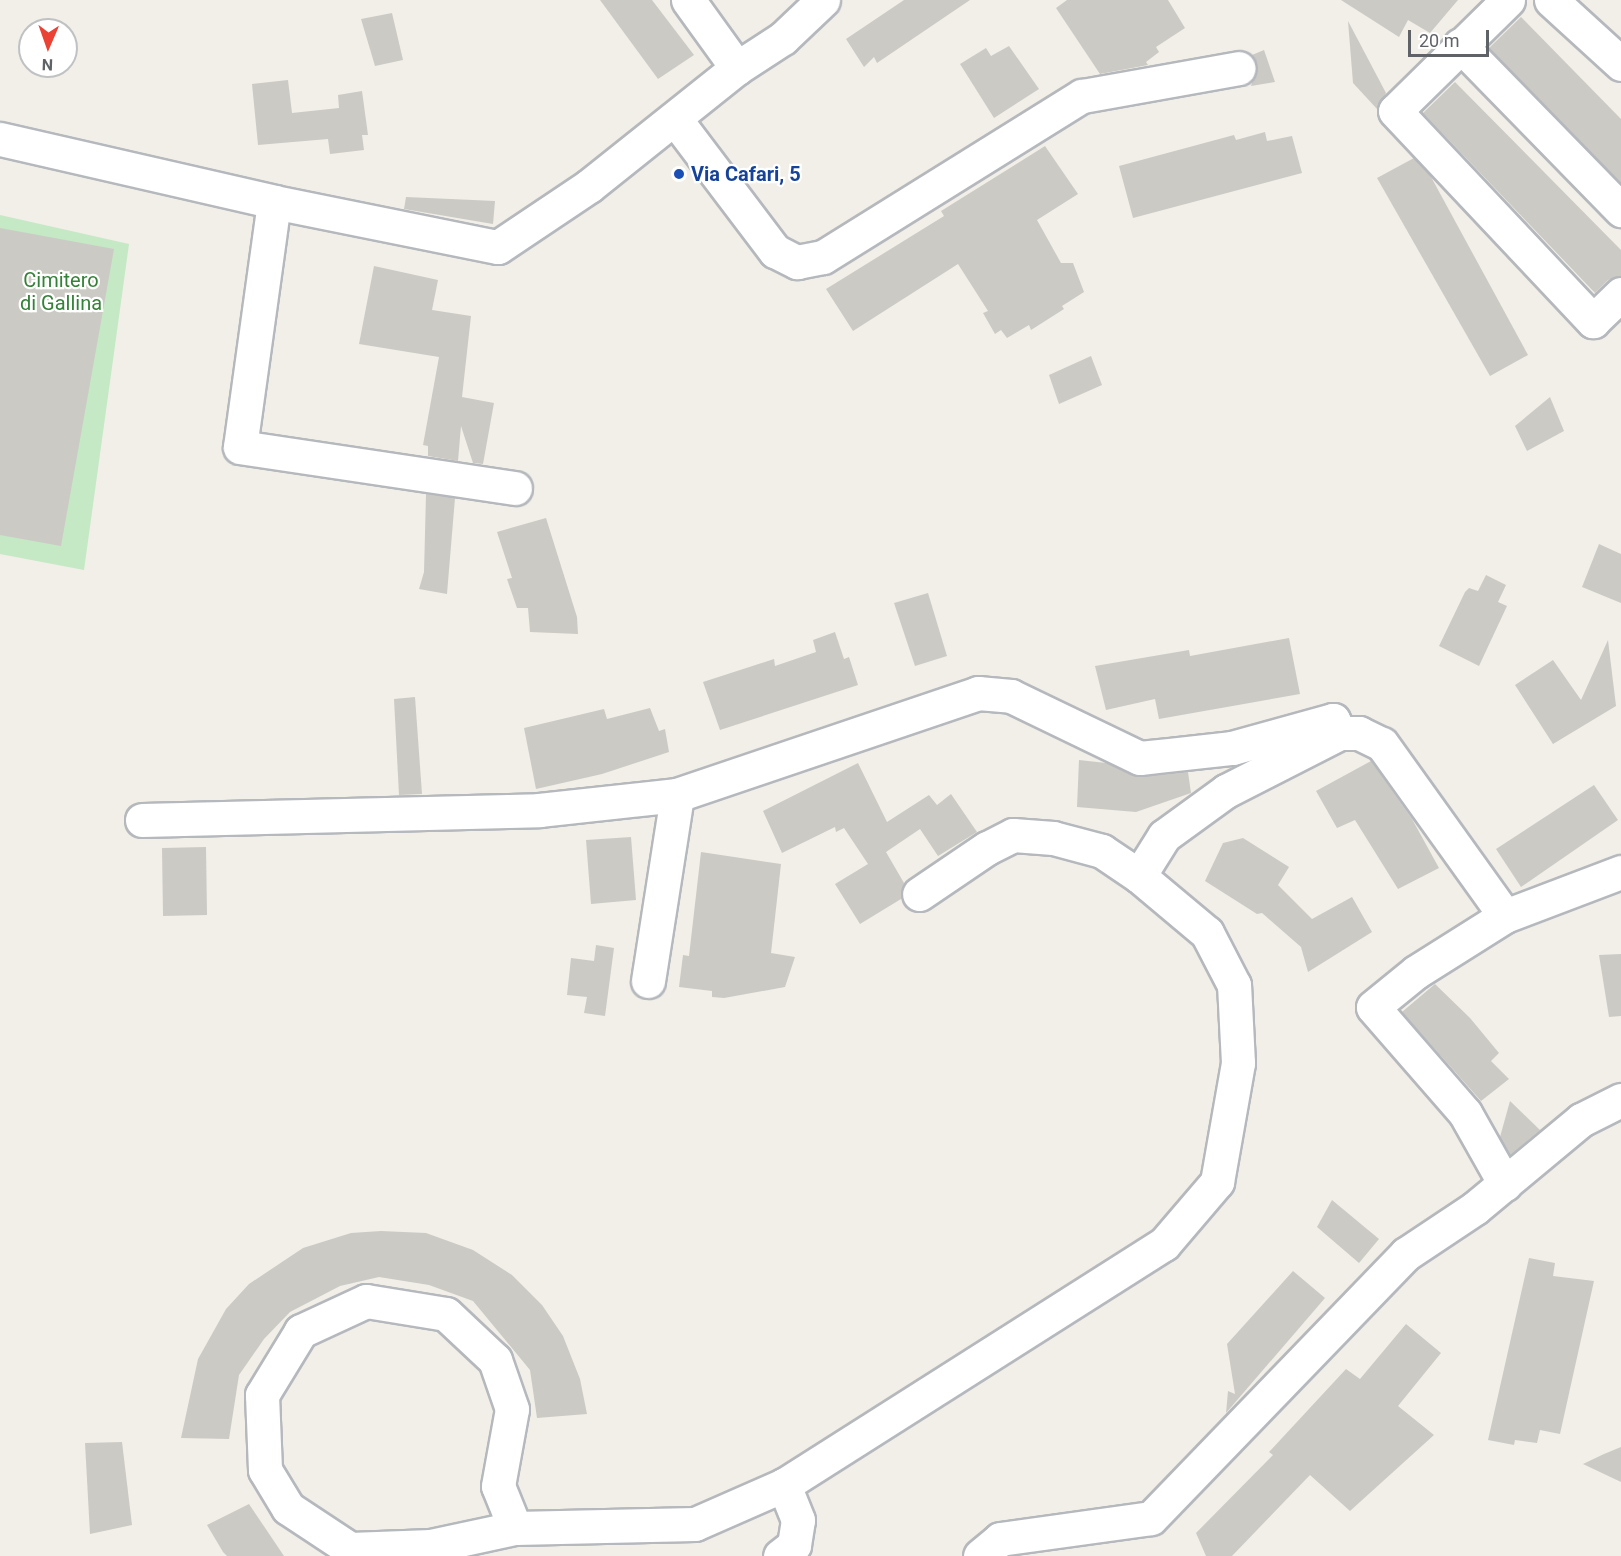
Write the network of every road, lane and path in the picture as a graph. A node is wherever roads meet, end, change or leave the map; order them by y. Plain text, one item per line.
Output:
1 (688, 0) edge
2 (823, 0) edge
3 (1508, 0) edge
4 (1551, 0) edge
5 (1460, 45) junction
6 (1621, 64) edge
7 (737, 68) junction
8 (1239, 68) dead end
9 (675, 119) junction
10 (0, 139) edge
11 (274, 202) junction
12 (1621, 210) edge
13 (1621, 294) edge
14 (515, 488) dead end
15 (1340, 733) junction
16 (676, 795) junction
17 (142, 820) dead end
18 (1621, 872) edge
19 (1139, 876) junction
20 (919, 894) dead end
21 (1505, 916) junction
22 (648, 981) dead end
23 (1621, 1100) edge
24 (1505, 1184) junction
25 (784, 1485) junction
26 (515, 1528) junction
27 (780, 1556) edge
28 (980, 1556) edge

1 - 7 street
2 - 7 street
3 - 5 street
4 - 6 street
5 - 12 street
5 - 13 street
7 - 9 street
8 - 9 street
9 - 11 street
10 - 11 street
11 - 14 street
15 - 16 street
15 - 19 street
15 - 21 street
16 - 17 street
16 - 22 street
18 - 21 street
19 - 20 street
19 - 25 street
21 - 24 street
23 - 24 street
24 - 28 street
25 - 26 street
25 - 27 street
26 - 26 street

